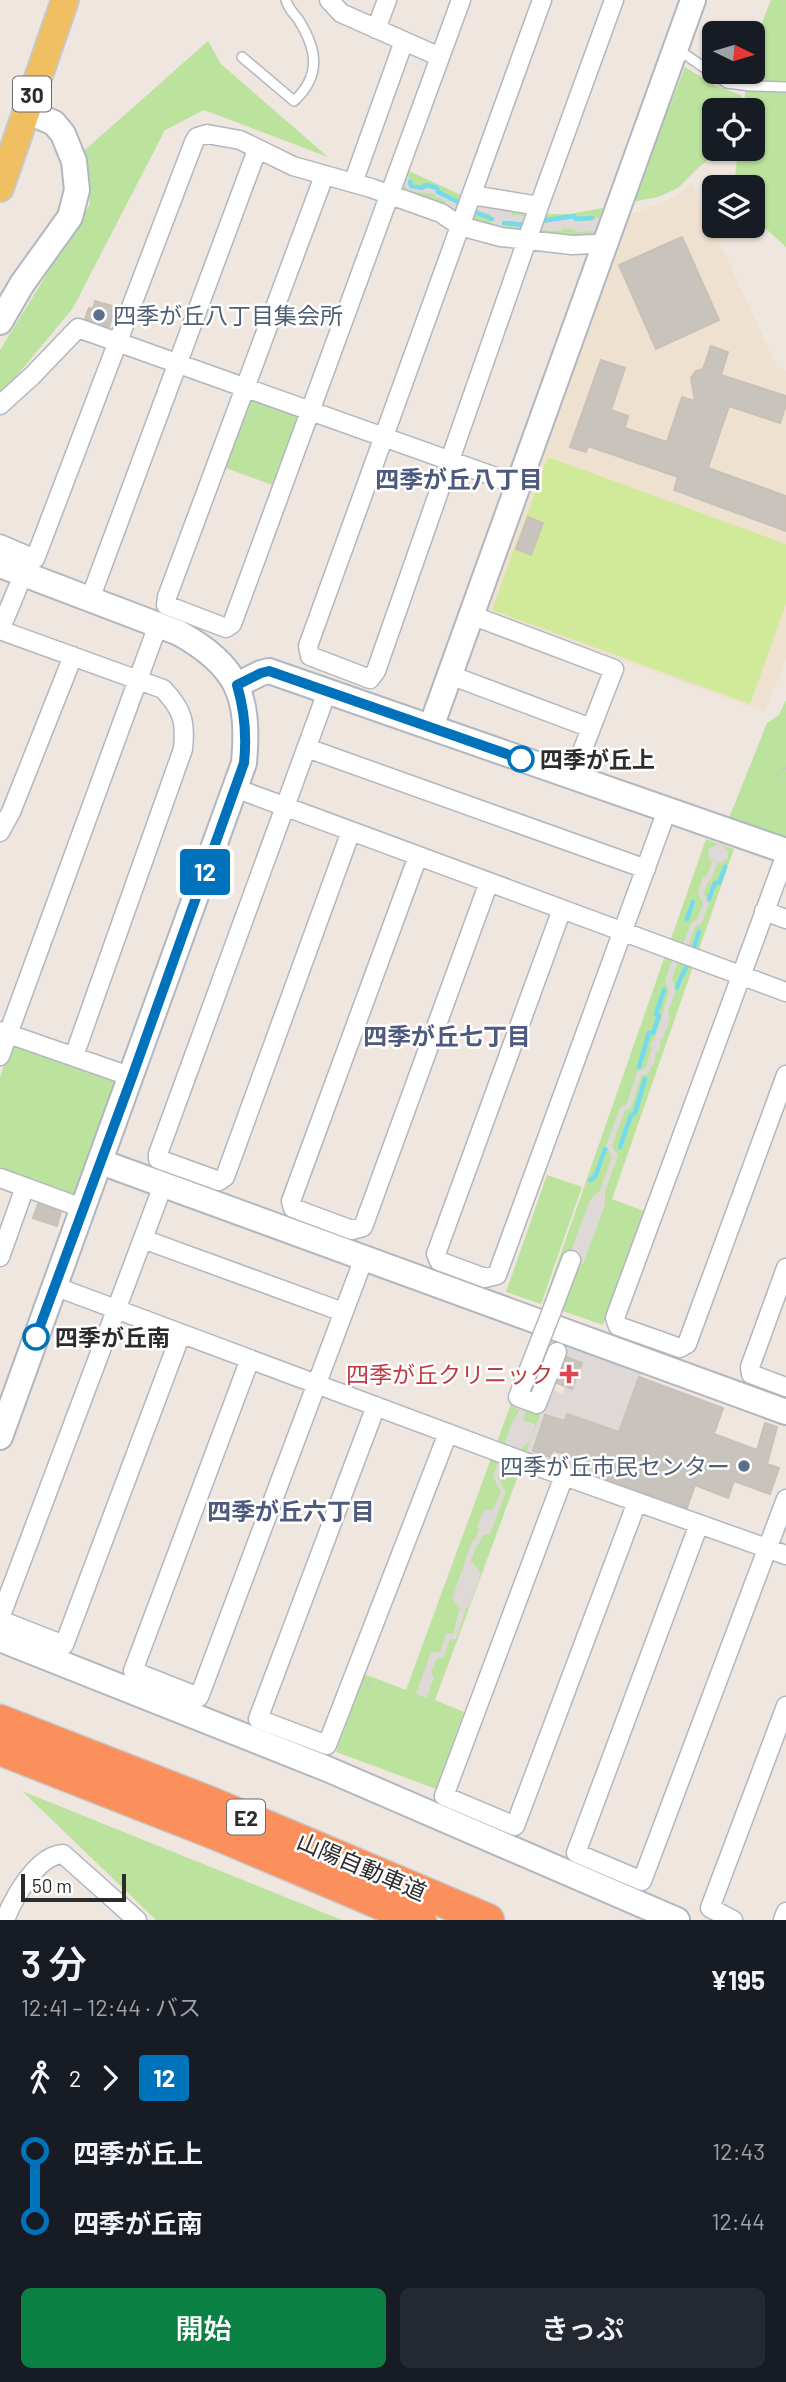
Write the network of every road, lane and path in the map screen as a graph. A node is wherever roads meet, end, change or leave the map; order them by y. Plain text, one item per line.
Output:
1 (65, 0) edge
2 (286, 0) edge
3 (329, 0) edge
4 (387, 0) edge
5 (461, 0) edge
6 (542, 0) edge
7 (614, 0) edge
8 (692, 0) edge
9 (376, 29) junction
10 (404, 41) junction
11 (675, 48) junction
12 (242, 57) dead end
13 (440, 57) junction
14 (786, 87) edge
15 (26, 111) junction
16 (257, 150) junction
17 (324, 176) junction
18 (353, 183) junction
19 (0, 188) edge
20 (390, 195) junction
21 (472, 195) junction
22 (539, 206) junction
23 (460, 226) junction
24 (528, 240) junction
25 (594, 244) dead end
26 (0, 322) edge
27 (117, 342) junction
28 (178, 364) junction
29 (245, 388) junction
30 (0, 405) edge
31 (310, 411) junction
32 (384, 437) junction
33 (450, 461) junction
34 (518, 485) junction
35 (0, 544) edge
36 (0, 565) edge
37 (18, 587) dead end
38 (90, 599) junction
39 (471, 615) junction
40 (158, 625) junction
41 (0, 630) edge
42 (73, 656) junction
43 (450, 675) junction
44 (138, 678) junction
45 (237, 685) junction
46 (324, 700) dead end
47 (431, 727) junction
48 (591, 728) junction
49 (306, 748) junction
50 (576, 767) dead end
51 (786, 767) edge
52 (776, 777) dead end
53 (235, 788) junction
54 (285, 807) junction
55 (6, 809) edge
56 (667, 810) junction
57 (351, 831) junction
58 (0, 832) edge
59 (786, 852) edge
60 (418, 856) junction
61 (646, 869) junction
62 (489, 882) junction
63 (562, 909) junction
64 (764, 911) junction
65 (786, 919) edge
66 (623, 931) junction
67 (741, 975) junction
68 (786, 992) edge
69 (4, 1032) edge
70 (0, 1056) edge
71 (74, 1056) junction
72 (786, 1075) edge
73 (132, 1077) junction
74 (101, 1162) junction
75 (0, 1178) edge
76 (25, 1187) junction
77 (159, 1196) dead end
78 (74, 1205) dead end
79 (143, 1239) junction
80 (0, 1257) edge
81 (364, 1258) junction
82 (571, 1260) dead end
83 (786, 1268) edge
84 (54, 1286) junction
85 (116, 1309) junction
86 (343, 1312) junction
87 (181, 1334) junction
88 (557, 1352) dead end
89 (250, 1359) junction
90 (316, 1384) junction
91 (786, 1387) edge
92 (376, 1406) junction
93 (786, 1412) edge
94 (448, 1433) junction
95 (0, 1437) edge
96 (564, 1476) junction
97 (786, 1499) edge
98 (637, 1502) junction
99 (699, 1524) junction
100 (768, 1548) junction
101 (786, 1555) edge
102 (0, 1619) edge
103 (0, 1639) edge
104 (786, 1706) edge
105 (0, 1721) edge
106 (0, 1749) edge
107 (786, 1912) edge
108 (5, 1920) edge
109 (137, 1920) edge
110 (420, 1920) edge
111 (488, 1920) edge
112 (677, 1920) edge
113 (733, 1920) edge
114 (783, 1920) edge

1 - 15 main road, 30
2 - 12 lane
3 - 9 street
4 - 9 street
5 - 13 street
6 - 21 street
7 - 22 street
8 - 11 street
9 - 10 street
10 - 13 street
10 - 18 street
11 - 14 lane
11 - 34 street
13 - 20 street
15 - 19 main road, 30
15 - 26 street
16 - 17 street
16 - 27 street
16 - 28 street
17 - 18 street
17 - 29 street
18 - 20 street
20 - 23 street
20 - 31 street
21 - 22 street
21 - 23 street
22 - 24 street
23 - 24 street
23 - 32 street
24 - 25 street
24 - 33 street
27 - 28 street
27 - 30 street
27 - 35 street
28 - 29 street
28 - 38 street
29 - 31 street
29 - 31 street
31 - 32 street
32 - 33 street
32 - 33 street
33 - 34 street
34 - 39 street
36 - 38 street
37 - 41 street
38 - 40 street
39 - 43 street
39 - 48 street
40 - 44 street
40 - 45 street
41 - 42 street
42 - 44 street
42 - 55 street
43 - 47 street
43 - 48 street
44 - 69 street
44 - 71 street
45 - 47 street
45 - 53 street
46 - 49 street
47 - 56 street
48 - 50 street
49 - 54 street
49 - 61 street
51 - 52 path
53 - 54 street
53 - 73 street
54 - 57 street
54 - 57 street
55 - 58 street
56 - 59 street
56 - 61 street
57 - 60 street
59 - 64 street
60 - 62 street
60 - 62 street
61 - 66 street
62 - 63 street
63 - 66 street
63 - 66 street
64 - 65 street
64 - 67 street
66 - 67 street
67 - 68 street
67 - 72 street
69 - 70 street
69 - 71 street
71 - 73 street
73 - 74 street
74 - 81 street
74 - 84 street
75 - 76 street
76 - 78 street
76 - 80 street
77 - 79 street
79 - 85 street
79 - 86 street
81 - 86 street
81 - 93 street
82 - 88 street, bridge
83 - 91 street
84 - 85 street
84 - 95 street
85 - 87 street
85 - 102 street
86 - 90 street
87 - 89 street
87 - 102 street
89 - 90 street
89 - 90 street
90 - 92 street
92 - 94 street
92 - 94 street
94 - 96 street
96 - 98 street
96 - 98 street
97 - 100 street
98 - 99 street
99 - 100 street
99 - 100 street
100 - 101 street
103 - 112 street
104 - 113 street
105 - 111 highway, 山陽自動車道 / E2
106 - 110 highway, 山陽自動車道 / E2
107 - 114 street
108 - 109 street

